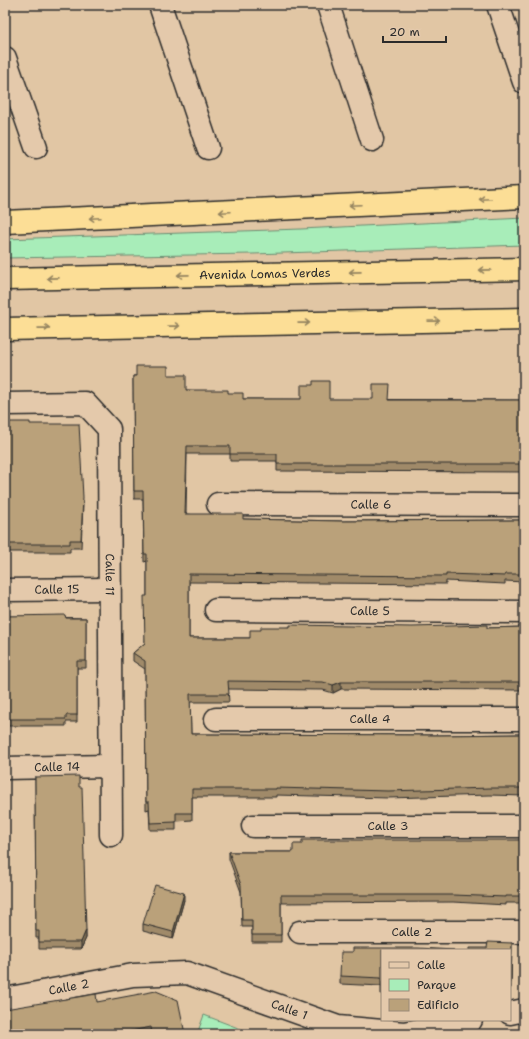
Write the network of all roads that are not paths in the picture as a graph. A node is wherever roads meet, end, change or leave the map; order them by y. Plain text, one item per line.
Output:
1 (160, 5) edge
2 (328, 5) edge
3 (498, 5) edge
4 (5, 58) edge
5 (524, 82) edge
6 (372, 140) dead end
7 (36, 147) dead end
8 (208, 148) dead end
9 (524, 197) edge
10 (5, 222) edge
11 (524, 269) edge
12 (5, 279) edge
13 (524, 319) edge
14 (5, 329) edge
15 (5, 404) edge
16 (218, 504) dead end
17 (524, 504) edge
18 (109, 589) junction
19 (5, 590) edge
20 (216, 610) dead end
21 (524, 612) edge
22 (216, 719) dead end
23 (524, 719) edge
24 (110, 766) junction
25 (5, 768) edge
26 (253, 826) dead end
27 (524, 826) edge
28 (111, 835) dead end
29 (300, 932) dead end
30 (524, 932) edge
31 (133, 975) joint
32 (5, 999) edge
33 (524, 1010) edge
34 (511, 1013) edge
35 (466, 1021) edge

1 - 8 street
2 - 6 street
3 - 5 street
4 - 7 street
9 -> 10 highway
11 -> 12 highway, Avenida Lomas Verdes
14 -> 13 highway
15 - 18 street, Calle 11
16 - 17 street, Calle 6
18 - 19 street, Calle 15
18 - 24 street, Calle 11
20 - 21 street, Calle 5
22 - 23 street, Calle 4
24 - 25 street, Calle 14
24 - 28 street, Calle 11
26 - 27 street, Calle 3
29 - 30 street, Calle 2
31 - 32 street, Calle 2
31 - 35 street, Calle 1
33 - 34 street

